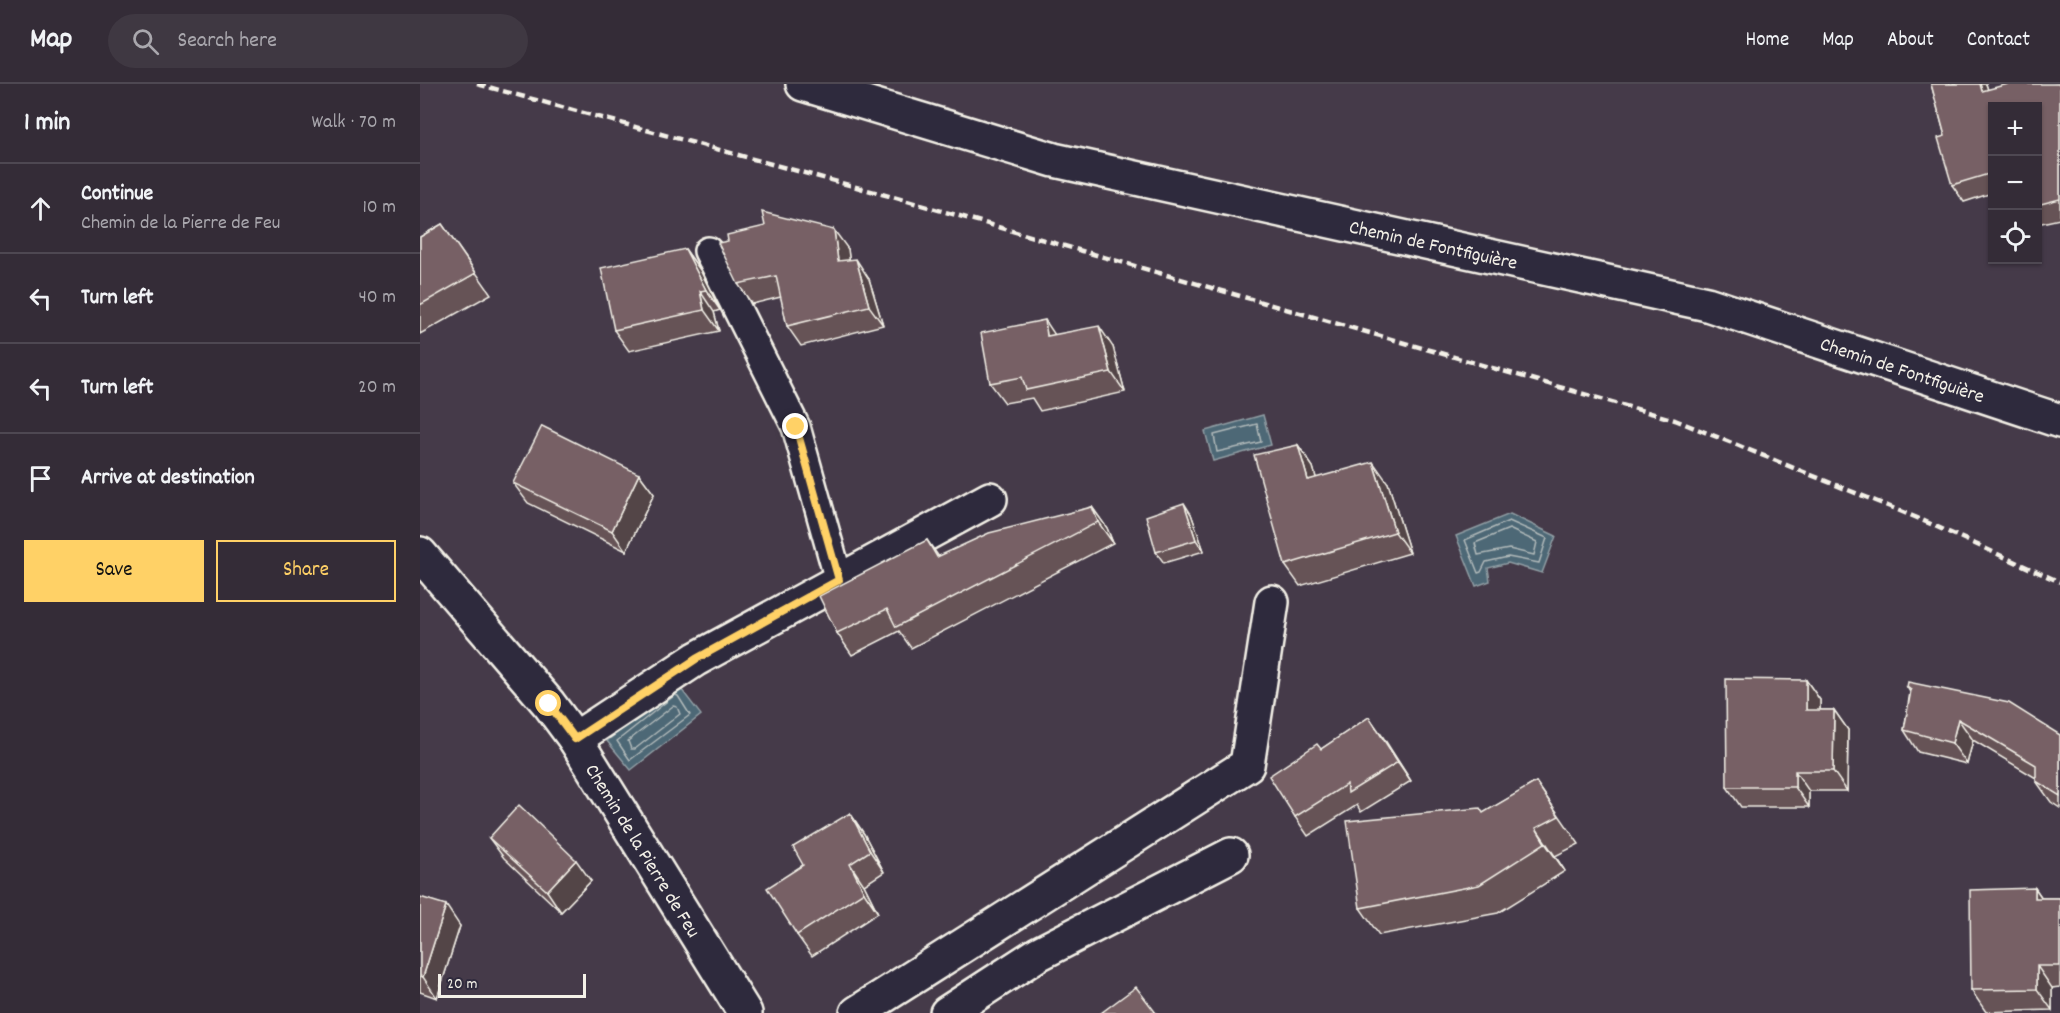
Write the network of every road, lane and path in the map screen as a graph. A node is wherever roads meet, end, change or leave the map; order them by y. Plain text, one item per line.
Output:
1 (803, 84) edge
2 (708, 251) dead end
3 (2060, 421) edge
4 (990, 499) dead end
5 (420, 554) edge
6 (839, 580) junction
7 (1272, 602) dead end
8 (575, 739) junction
9 (1231, 855) dead end
10 (745, 1013) edge
11 (857, 1013) edge
12 (947, 1013) edge

1 - 3 street, Chemin de Fontfiguière
2 - 6 lane
4 - 6 street
5 - 8 street, Chemin de la Pierre de Feu
6 - 8 street
7 - 11 street
8 - 10 street, Chemin de la Pierre de Feu
9 - 12 street

